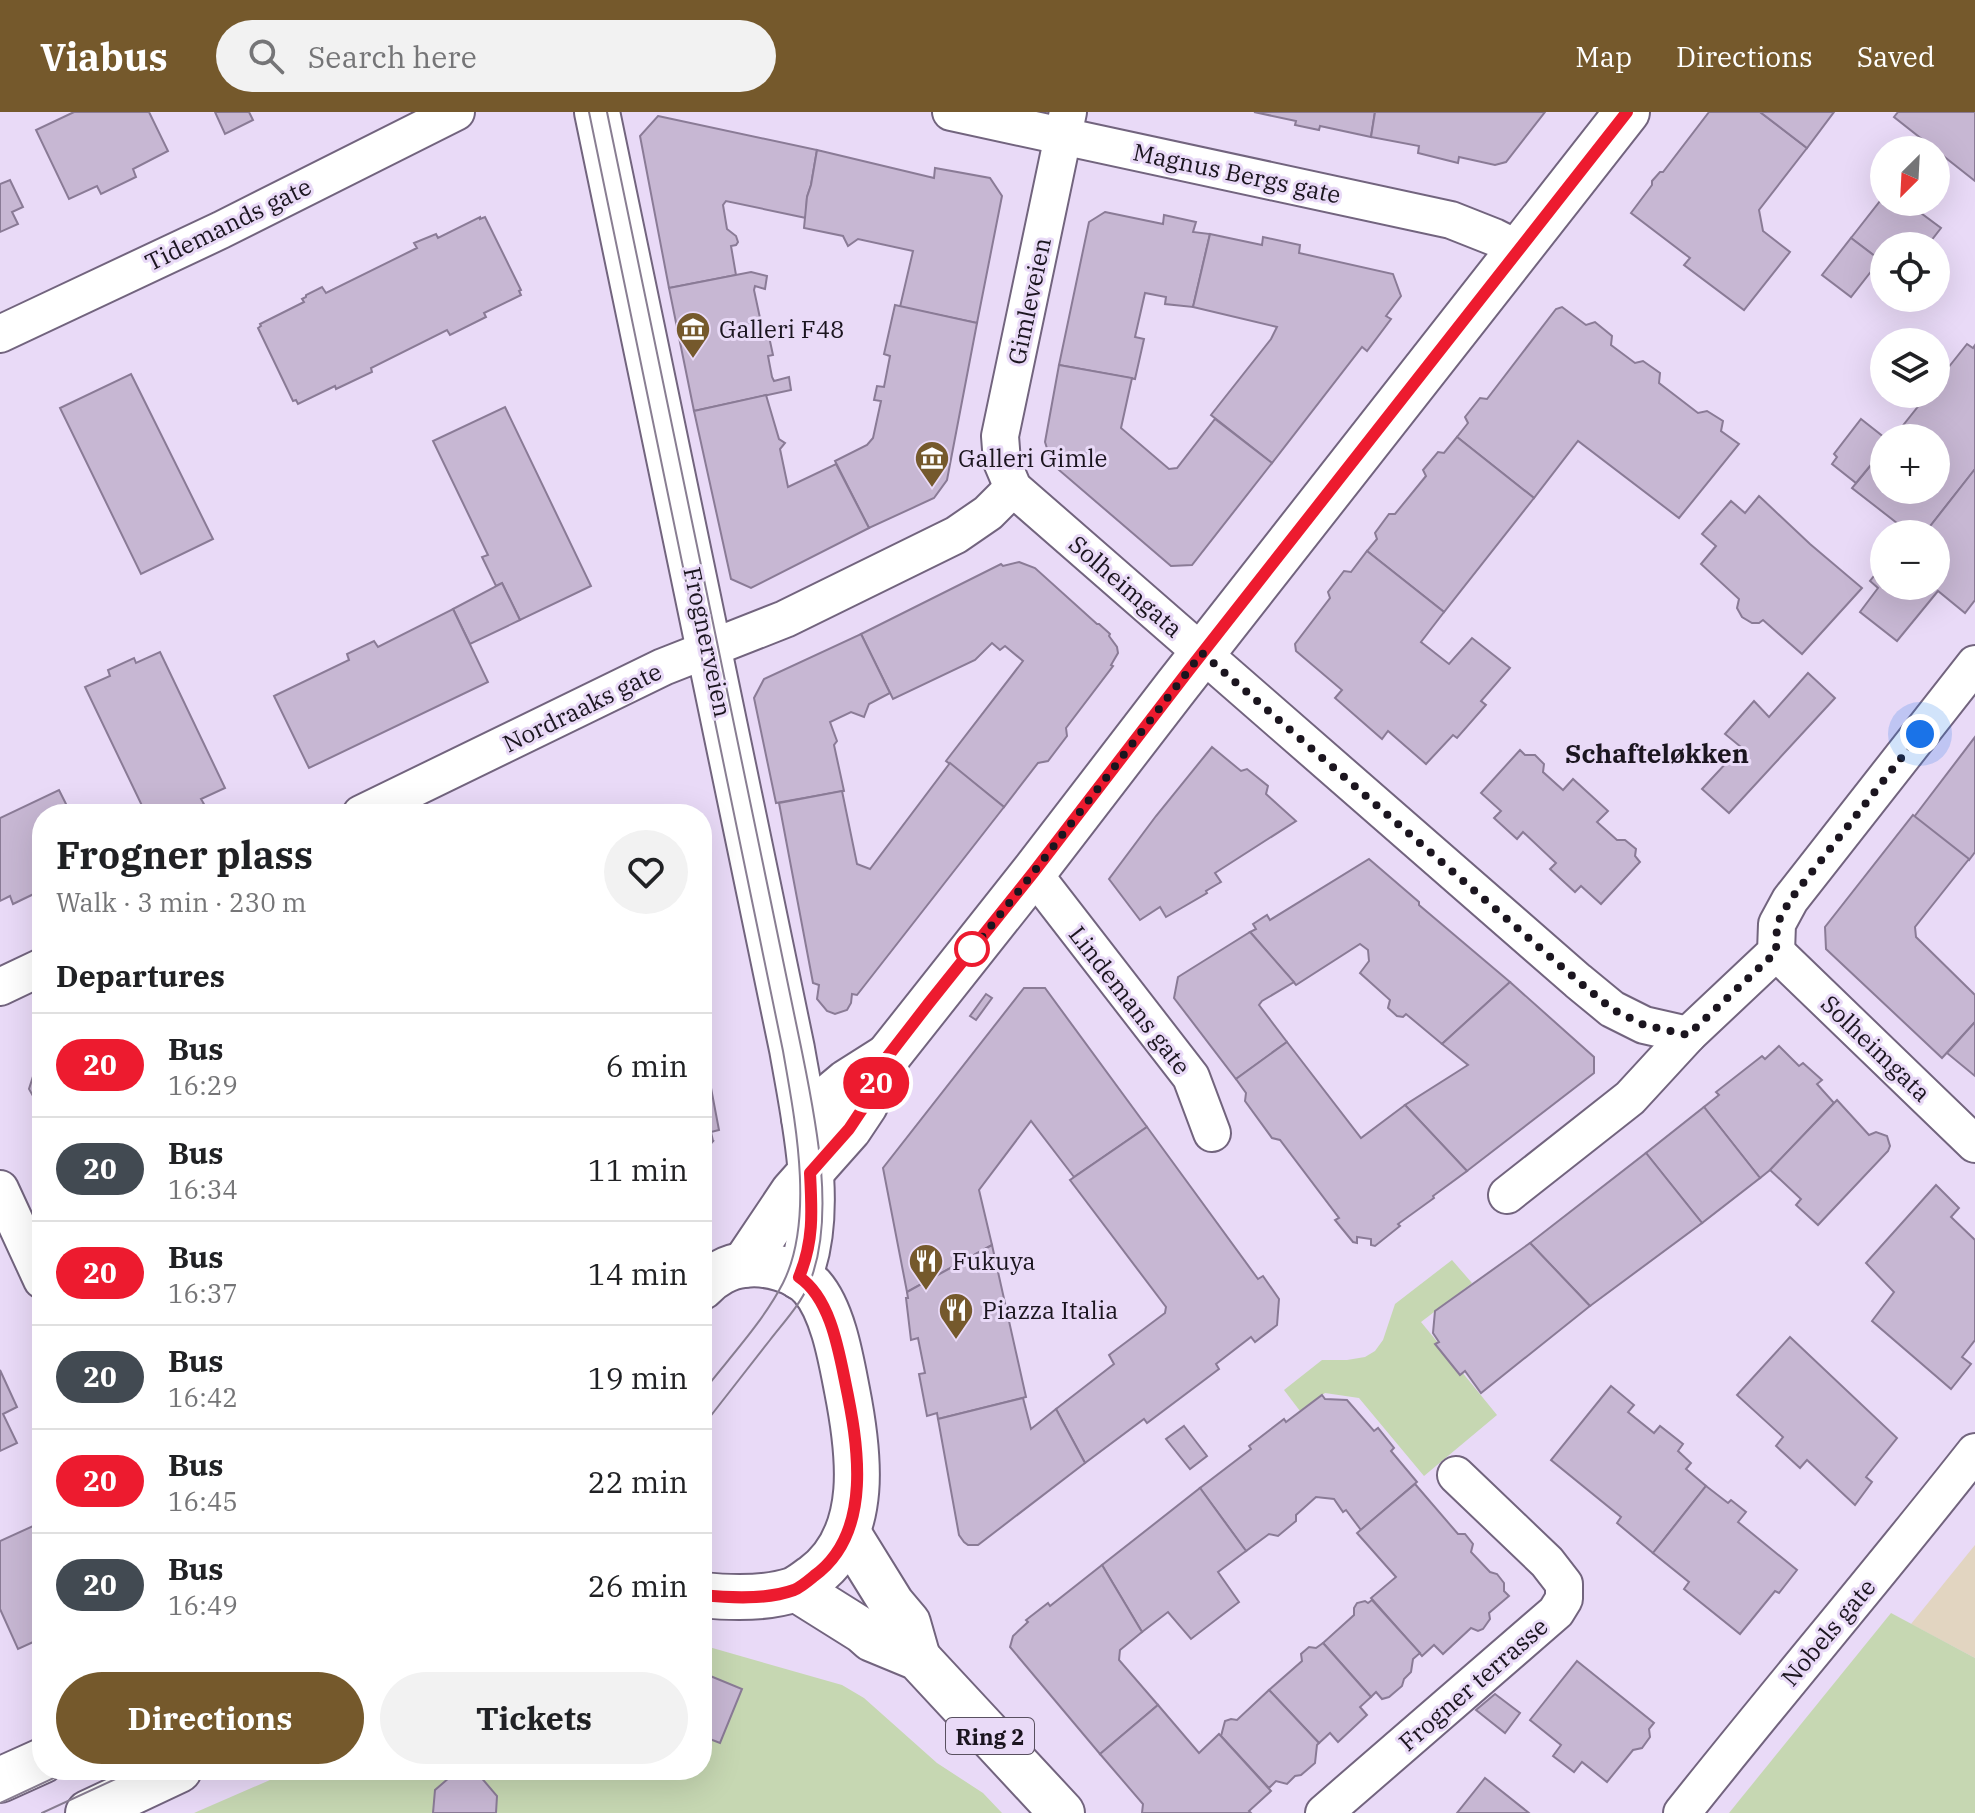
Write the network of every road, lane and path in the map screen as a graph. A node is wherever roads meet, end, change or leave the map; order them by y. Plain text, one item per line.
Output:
1 (456, 112) edge
2 (597, 112) edge
3 (951, 112) edge
4 (1627, 112) edge
5 (1066, 124) edge
6 (1518, 249) junction
7 (0, 334) edge
8 (1013, 488) junction
9 (709, 648) junction
10 (1202, 653) junction
11 (1975, 664) edge
12 (382, 804) edge
13 (1033, 873) junction
14 (1776, 952) junction
15 (32, 972) edge
16 (0, 987) edge
17 (1688, 1035) junction
18 (888, 1056) junction
19 (804, 1118) junction
20 (1212, 1133) dead end
21 (1975, 1144) edge
22 (810, 1173) junction
23 (0, 1189) edge
24 (1507, 1195) dead end
25 (32, 1258) edge
26 (744, 1265) junction
27 (799, 1277) junction
28 (712, 1280) edge
29 (1975, 1452) edge
30 (1456, 1475) dead end
31 (848, 1533) junction
32 (796, 1589) junction
33 (712, 1595) edge
34 (918, 1658) junction
35 (32, 1766) edge
36 (0, 1780) edge
37 (158, 1780) edge
38 (88, 1813) edge
39 (1062, 1813) edge
40 (1324, 1813) edge
41 (1682, 1813) edge

1 - 7 street, Tidemands gate
2 - 9 street, Frognerveien
3 - 5 street, Magnus Bergs gate
4 - 6 street
5 - 6 street, Magnus Bergs gate
5 - 8 street, Gimleveien
6 - 10 street
8 - 9 street, Nordraaks gate
8 - 10 street, Solheimgata
9 - 12 street, Nordraaks gate
9 - 19 street, Frognerveien
10 - 13 street
10 - 17 street, Solheimgata
11 - 14 street
13 - 18 street
13 - 20 street, Lindemans gate
14 - 17 street
14 - 21 street, Solheimgata
15 - 16 street
17 - 24 street
18 - 19 street
18 - 22 street
19 - 22 street, Frognerveien
22 - 26 street
22 - 27 street, Frognerveien
23 - 25 street
26 - 27 street
26 - 28 street
27 - 31 street
29 - 41 street, Nobels gate
30 - 40 street, Frogner terrasse
31 - 32 street
31 - 34 street, Ring 2
32 - 33 street
32 - 34 street, Ring 2
34 - 39 street, Ring 2
35 - 36 street
37 - 38 street

